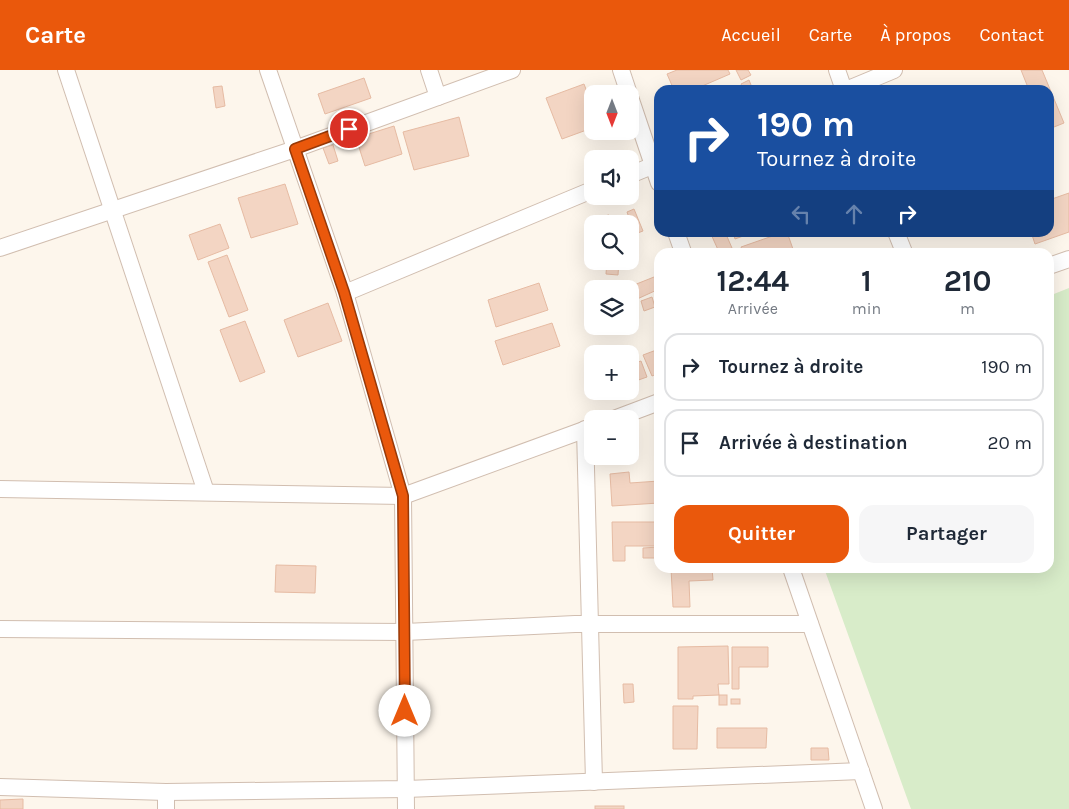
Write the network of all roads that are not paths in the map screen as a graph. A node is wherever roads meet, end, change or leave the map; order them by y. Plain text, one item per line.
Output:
1 (66, 70) edge
2 (268, 70) edge
3 (429, 70) edge
4 (512, 70) edge
5 (621, 70) edge
6 (837, 70) edge
7 (894, 70) edge
8 (626, 85) edge
9 (843, 85) edge
10 (857, 85) edge
11 (438, 97) junction
12 (639, 119) edge
13 (295, 149) junction
14 (654, 159) edge
15 (654, 165) edge
16 (639, 171) edge
17 (584, 193) edge
18 (112, 210) junction
19 (0, 248) edge
20 (1069, 259) edge
21 (1054, 264) edge
22 (344, 292) junction
23 (654, 404) edge
24 (638, 410) edge
25 (584, 430) edge
26 (589, 465) edge
27 (0, 489) edge
28 (206, 492) junction
29 (403, 496) junction
30 (793, 573) edge
31 (591, 624) junction
32 (810, 624) junction
33 (0, 629) edge
34 (405, 632) junction
35 (861, 771) junction
36 (594, 782) junction
37 (0, 787) edge
38 (406, 789) junction
39 (166, 792) junction
40 (166, 809) edge
41 (406, 809) edge
42 (874, 809) edge
43 (884, 809) edge

1 - 18 street
2 - 13 street
3 - 11 street
4 - 11 street
5 - 8 street
6 - 9 street
7 - 10 street
11 - 13 street
12 - 14 street
13 - 18 street
13 - 22 street
15 - 16 street
17 - 22 street
18 - 19 street
18 - 28 street
20 - 21 street
22 - 29 street
23 - 24 street
25 - 29 street
26 - 31 street
27 - 28 street
28 - 29 street
29 - 34 street
30 - 32 street
31 - 32 street
31 - 34 street
31 - 36 street
32 - 35 street
33 - 34 street
34 - 38 street
35 - 36 street
35 - 42 street
35 - 43 street
36 - 38 street
37 - 39 street
38 - 39 street
38 - 41 street
39 - 40 street

